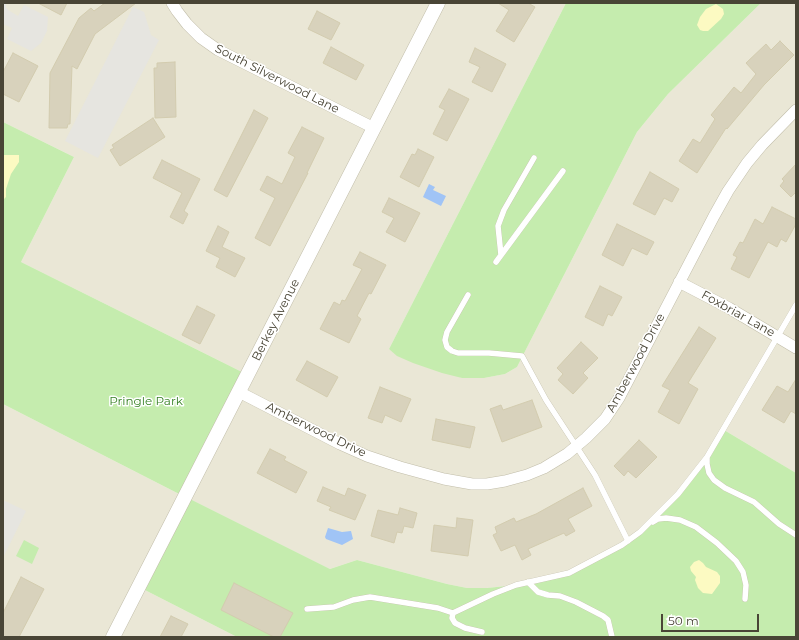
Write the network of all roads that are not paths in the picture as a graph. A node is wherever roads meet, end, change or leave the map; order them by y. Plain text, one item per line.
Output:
1 (172, 3) edge
2 (438, 3) edge
3 (796, 110) edge
4 (374, 128) junction
5 (534, 158) dead end
6 (563, 171) dead end
7 (501, 255) junction
8 (496, 262) dead end
9 (679, 282) junction
10 (468, 295) dead end
11 (796, 305) edge
12 (778, 336) junction
13 (796, 348) edge
14 (239, 392) junction
15 (576, 447) junction
16 (707, 457) junction
17 (646, 526) junction
18 (796, 535) edge
19 (628, 541) junction
20 (528, 582) junction
21 (745, 598) dead end
22 (307, 609) dead end
23 (453, 613) junction
24 (482, 632) dead end
25 (114, 637) edge
26 (612, 637) edge

1 - 4 street, South Silverwood Lane
2 - 4 street, Berkey Avenue
3 - 9 street, Amberwood Drive
4 - 14 street, Berkey Avenue
5 - 7 lane
6 - 7 lane
7 - 8 lane
9 - 12 street, Foxbriar Lane
9 - 15 street, Amberwood Drive
10 - 15 lane
11 - 12 lane
12 - 13 street, Foxbriar Lane
12 - 16 lane
14 - 15 street, Amberwood Drive
14 - 25 street, Berkey Avenue
15 - 19 lane
16 - 17 lane
16 - 18 lane
17 - 19 lane
17 - 21 lane
19 - 20 lane
20 - 23 lane
20 - 26 lane
22 - 23 lane
23 - 24 lane

